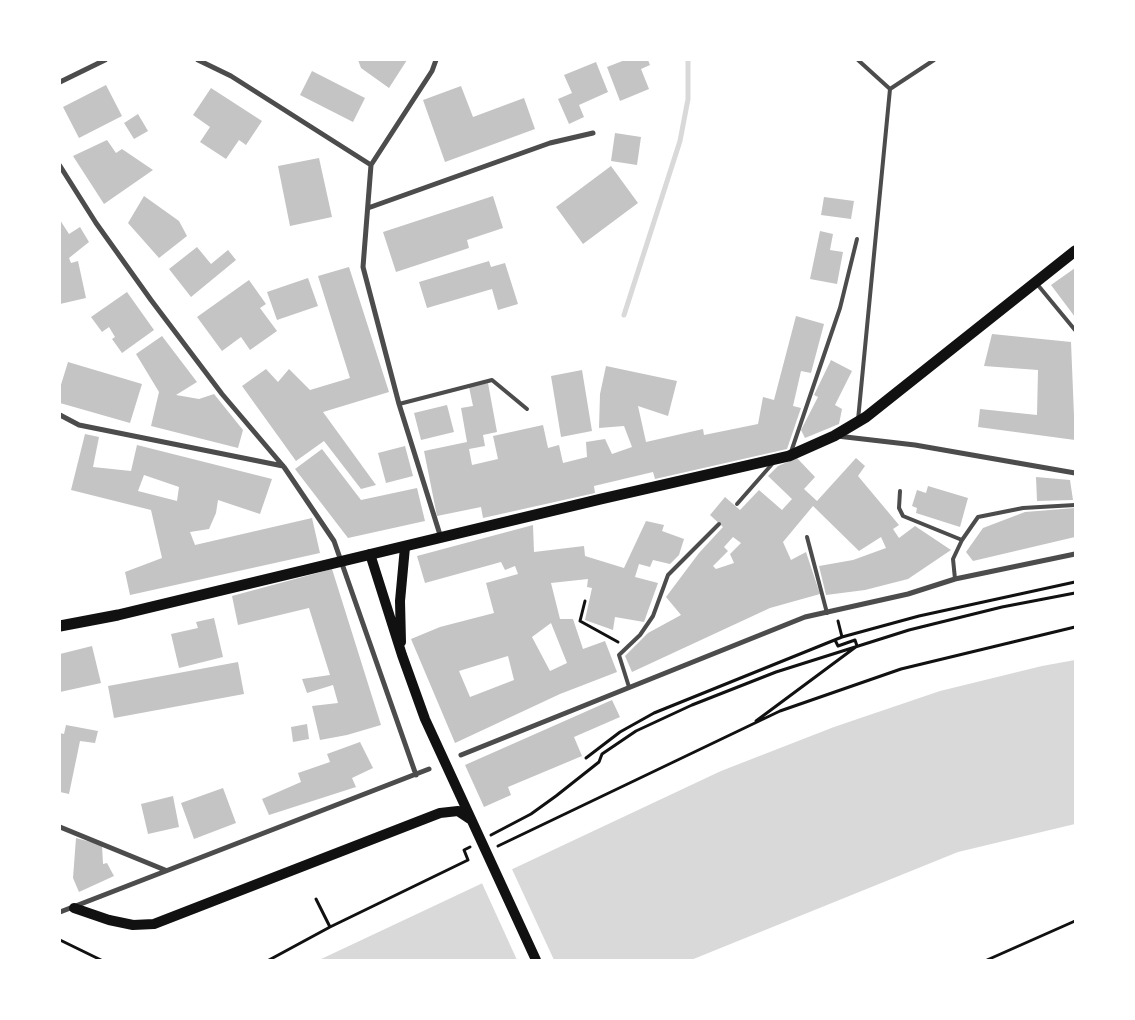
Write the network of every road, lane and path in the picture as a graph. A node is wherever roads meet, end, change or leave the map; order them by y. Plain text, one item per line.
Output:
1 (105, 60) edge
2 (198, 60) edge
3 (436, 60) edge
4 (858, 60) edge
5 (934, 60) edge
6 (60, 82) edge
7 (890, 90) junction
8 (592, 133) dead end
9 (371, 165) junction
10 (60, 166) edge
11 (368, 208) junction
12 (857, 239) dead end
13 (1075, 251) edge
14 (1035, 282) junction
15 (1075, 330) edge
16 (399, 404) junction
17 (527, 409) dead end
18 (60, 414) edge
19 (858, 422) junction
20 (834, 436) junction
21 (789, 456) junction
22 (775, 461) junction
23 (284, 467) junction
24 (1075, 472) edge
25 (900, 491) dead end
26 (737, 504) dead end
27 (1075, 505) edge
28 (719, 524) dead end
29 (807, 537) dead end
30 (441, 538) junction
31 (962, 540) junction
32 (405, 546) junction
33 (370, 554) junction
34 (1075, 554) edge
35 (341, 562) junction
36 (955, 579) junction
37 (1075, 582) edge
38 (1075, 593) edge
39 (585, 601) dead end
40 (836, 611) junction
41 (827, 613) junction
42 (60, 626) edge
43 (1075, 627) edge
44 (842, 637) junction
45 (835, 640) junction
46 (857, 646) junction
47 (627, 647) junction
48 (402, 655) junction
49 (629, 687) junction
50 (750, 726) junction
51 (461, 755) dead end
52 (586, 758) dead end
53 (429, 769) dead end
54 (416, 775) junction
55 (473, 821) junction
56 (60, 827) edge
57 (490, 836) dead end
58 (473, 845) dead end
59 (495, 847) dead end
60 (477, 856) dead end
61 (468, 860) junction
62 (165, 870) junction
63 (316, 899) dead end
64 (74, 908) junction
65 (60, 912) edge
66 (1075, 921) edge
67 (330, 927) junction
68 (60, 940) edge
69 (101, 960) edge
70 (269, 960) edge
71 (536, 960) edge
72 (987, 960) edge

1 - 6 street
2 - 9 street
3 - 9 street
4 - 7 lane
5 - 7 lane
7 - 19 lane
8 - 11 street
9 - 11 street
10 - 23 street
11 - 16 street
12 - 21 lane
13 - 14 main road
14 - 15 lane
14 - 19 main road
16 - 17 lane
16 - 30 street
18 - 23 street
19 - 20 main road
20 - 21 main road
20 - 24 street
21 - 22 main road
22 - 26 lane
22 - 30 main road
23 - 35 street
25 - 31 lane
27 - 31 lane
28 - 47 lane
29 - 41 lane
30 - 32 main road
31 - 36 lane
32 - 33 main road
32 - 48 main road
33 - 35 main road
33 - 48 main road
34 - 36 street
35 - 42 main road
35 - 54 street
36 - 40 street
37 - 44 path
38 - 46 path
39 - 47 path
40 - 41 street
40 - 44 path
41 - 49 street
43 - 50 path
44 - 45 path
45 - 46 path
45 - 52 path
46 - 50 path
46 - 57 path
47 - 49 lane
48 - 55 main road
49 - 51 street
50 - 59 path
53 - 54 street
54 - 62 street
55 - 64 main road
55 - 71 main road
56 - 62 street
58 - 61 path
60 - 61 path
61 - 67 path
62 - 64 street
63 - 67 path
64 - 65 street
66 - 72 path
67 - 70 path
68 - 69 path

